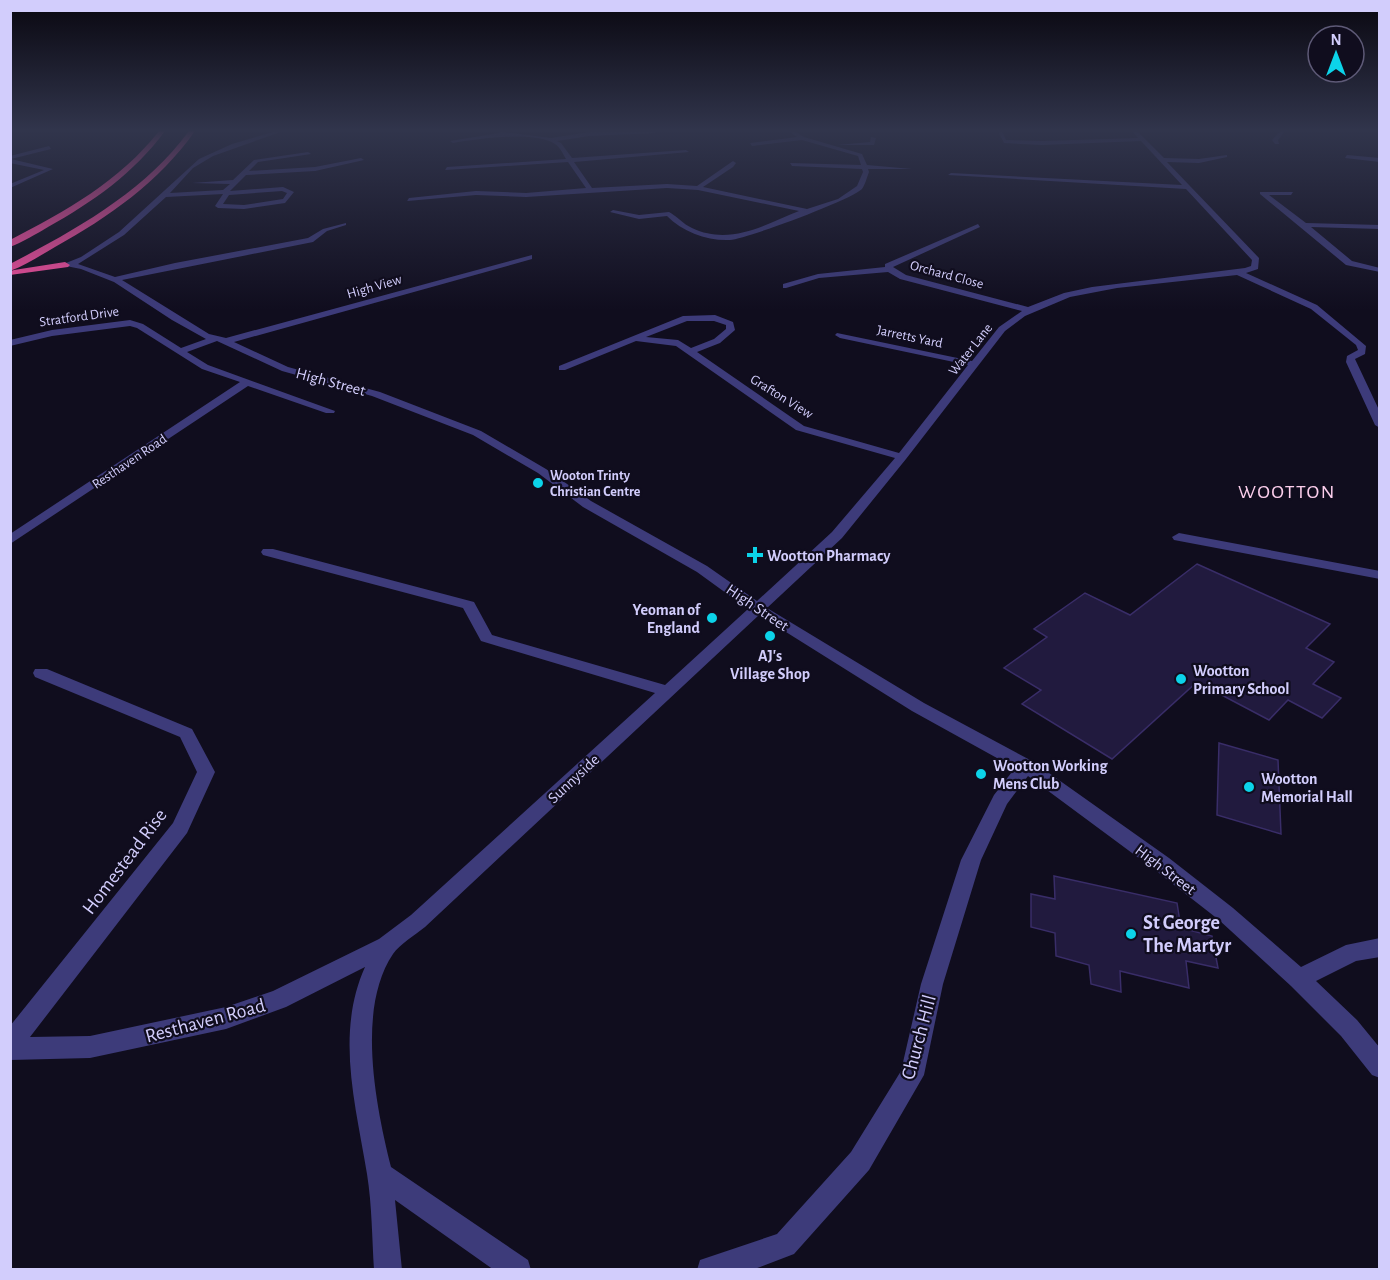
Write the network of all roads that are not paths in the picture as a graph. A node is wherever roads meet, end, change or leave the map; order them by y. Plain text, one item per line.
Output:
1 (100, 191) edge
2 (134, 191) edge
3 (168, 191) edge
4 (258, 191) edge
5 (288, 191) edge
6 (581, 191) edge
7 (711, 191) edge
8 (854, 191) edge
9 (1191, 191) edge
10 (226, 193) junction
11 (1291, 193) dead end
12 (164, 195) junction
13 (410, 200) dead end
14 (807, 211) junction
15 (613, 212) dead end
16 (344, 224) dead end
17 (1304, 225) junction
18 (978, 226) dead end
19 (1380, 227) edge
20 (59, 241) junction
21 (10, 244) edge
22 (529, 257) dead end
23 (68, 265) junction
24 (10, 268) edge
25 (890, 269) junction
26 (1380, 270) edge
27 (1238, 272) junction
28 (10, 274) edge
29 (115, 279) junction
30 (786, 285) dead end
31 (1028, 310) junction
32 (840, 335) dead end
33 (637, 339) junction
34 (220, 340) junction
35 (10, 343) edge
36 (180, 351) junction
37 (689, 352) junction
38 (975, 364) junction
39 (562, 368) dead end
40 (247, 382) junction
41 (330, 411) dead end
42 (1380, 425) edge
43 (902, 457) junction
44 (1179, 537) dead end
45 (10, 540) edge
46 (268, 552) dead end
47 (1380, 575) edge
48 (757, 608) junction
49 (41, 673) dead end
50 (668, 691) junction
51 (1026, 766) junction
52 (386, 946) junction
53 (1380, 947) edge
54 (1299, 979) junction
55 (10, 1047) edge
56 (1380, 1067) edge
57 (380, 1175) junction
58 (388, 1269) edge
59 (518, 1269) edge
60 (710, 1269) edge

1 - 21 highway
2 - 20 highway
3 - 12 street
4 - 10 street
5 - 10 street
6 - 13 street
7 - 14 street
8 - 14 street
9 - 27 street
10 - 12 street
11 - 17 street
12 - 23 street
14 - 15 street
16 - 29 street
17 - 19 street
17 - 26 street
18 - 25 street, Orchard Close
20 - 23 highway
20 - 24 highway
22 - 34 street, High View
23 - 28 highway
23 - 29 street, High Street
25 - 30 street
25 - 31 street, Orchard Close
27 - 31 street, Water Lane
27 - 42 street
29 - 34 street, High Street
31 - 38 street, Water Lane
32 - 38 street, Jarretts Yard
33 - 37 street, Grafton View
33 - 37 street, Grafton View
33 - 39 street, Grafton View
34 - 36 street
34 - 48 street, High Street
35 - 36 street, Stratford Drive
36 - 40 street, Stratford Drive
37 - 43 street, Grafton View
38 - 43 street, Water Lane
40 - 41 street, Stratford Drive
40 - 45 street, Resthaven Road
43 - 48 street, Water Lane
44 - 47 street
46 - 50 street
48 - 50 street, Sunnyside
48 - 51 street, High Street
49 - 55 street, Homestead Rise
50 - 52 street, Sunnyside
51 - 54 street, High Street
51 - 60 street, Church Hill
52 - 55 street, Resthaven Road
52 - 57 street
53 - 54 street
54 - 56 street, High Street
57 - 58 street
57 - 59 street

